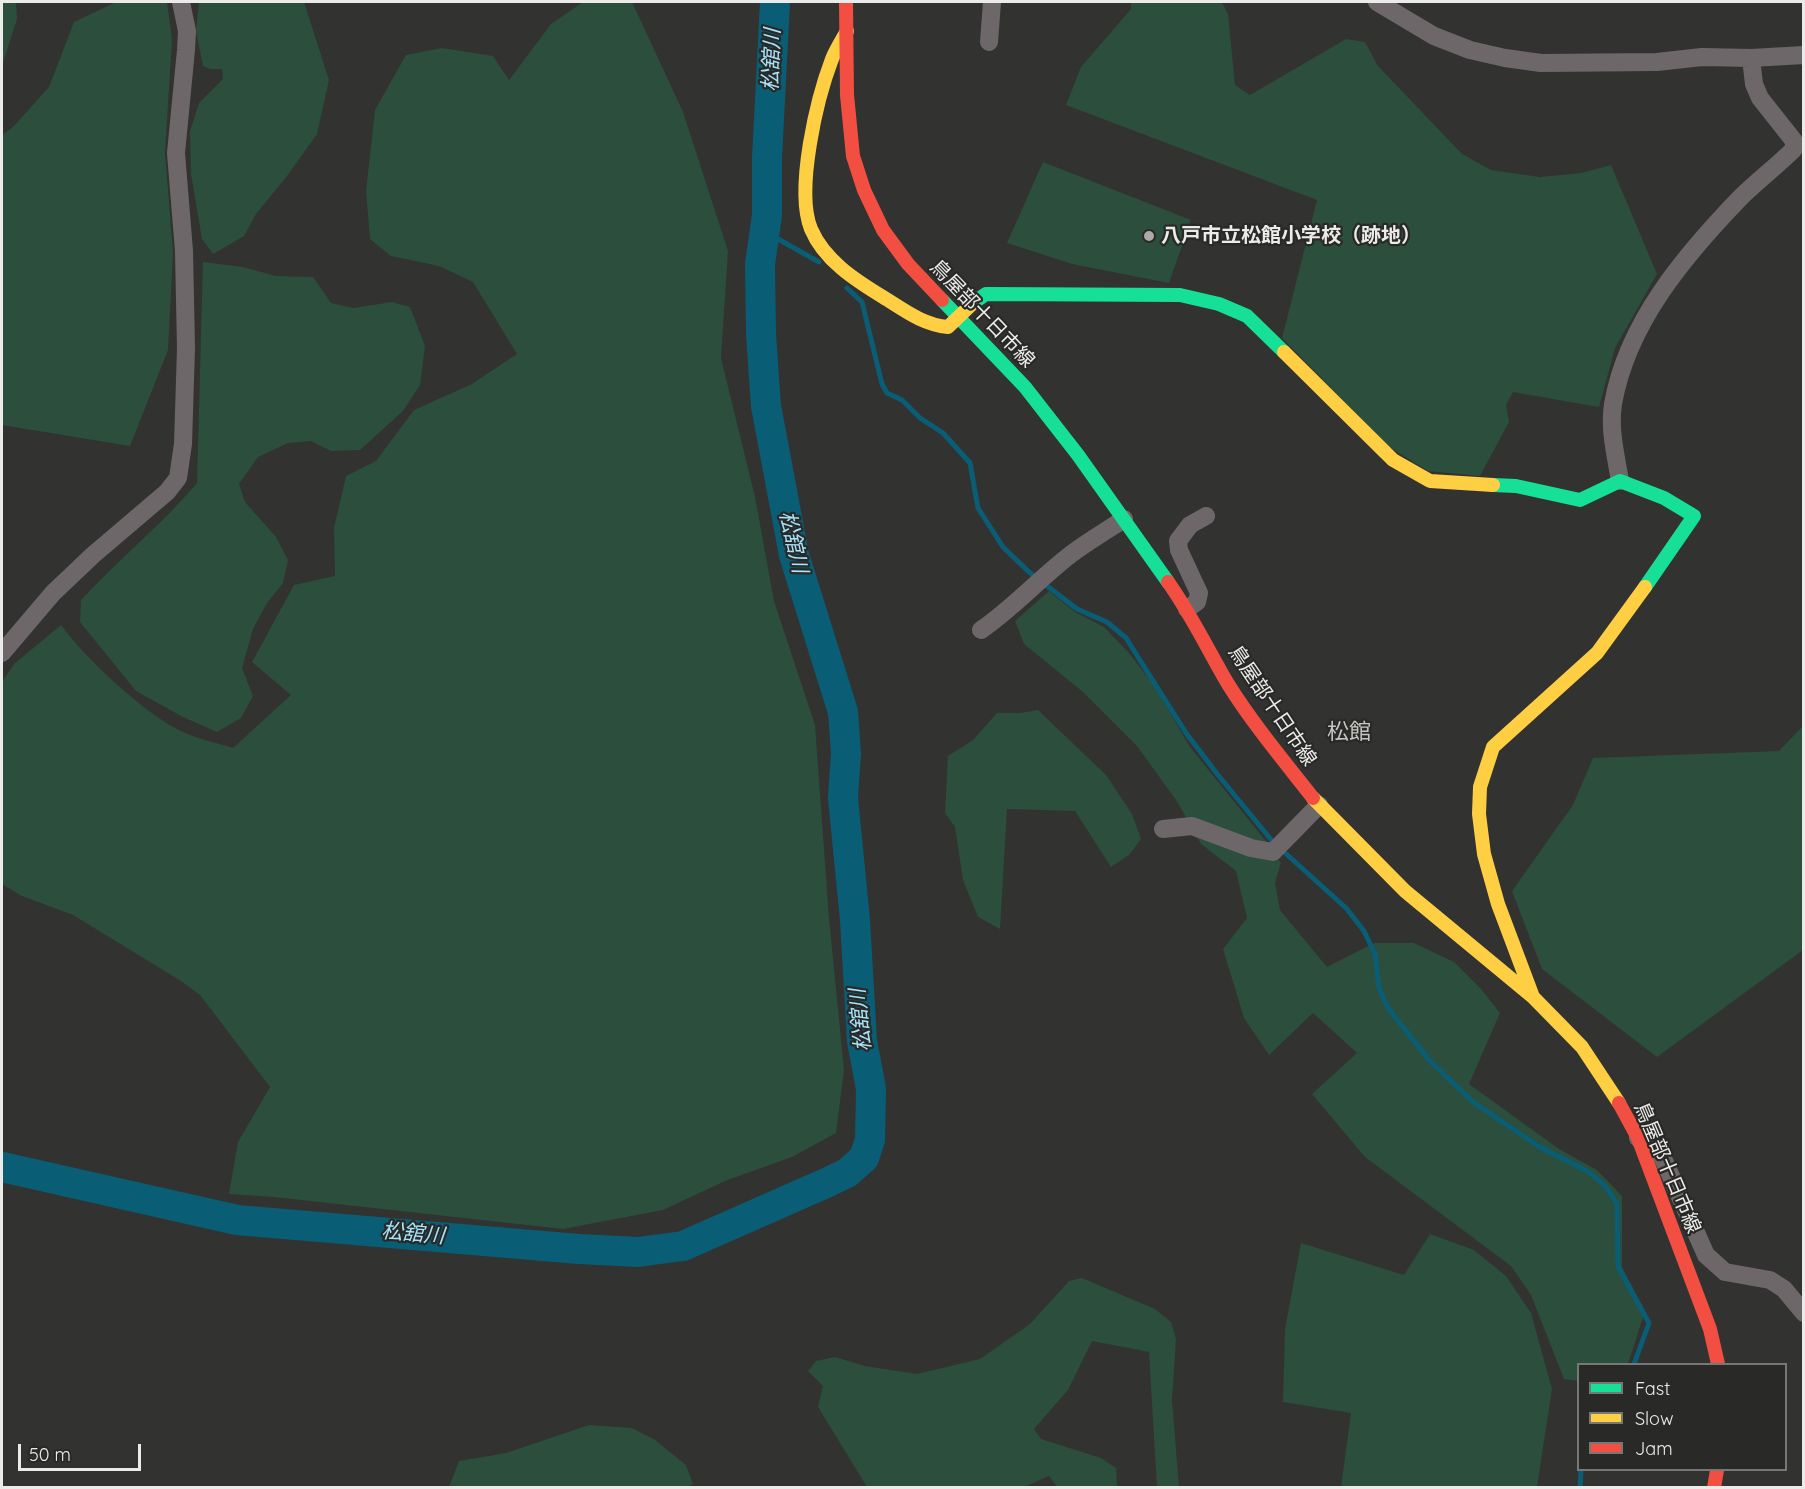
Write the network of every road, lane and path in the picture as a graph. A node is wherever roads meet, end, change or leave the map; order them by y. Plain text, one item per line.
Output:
1 (181, 2) edge
2 (846, 2) edge
3 (992, 2) edge
4 (1377, 2) edge
5 (847, 31) junction
6 (989, 42) dead end
7 (1803, 55) edge
8 (1751, 58) junction
9 (959, 316) junction
10 (1620, 481) junction
11 (1206, 516) dead end
12 (1124, 519) junction
13 (1187, 609) junction
14 (981, 630) dead end
15 (2, 653) edge
16 (1319, 805) junction
17 (1163, 829) dead end
18 (1533, 997) junction
19 (1638, 1138) junction
20 (1803, 1312) edge
21 (1718, 1363) edge
22 (1718, 1471) edge
23 (1714, 1488) edge

1 - 15 street
2 - 5 street, 鳥屋部十日市線
3 - 6 street
4 - 8 street
5 - 9 street, 鳥屋部十日市線
5 - 9 street
7 - 8 street
8 - 10 street
9 - 10 street
9 - 12 street, 鳥屋部十日市線
10 - 18 street
11 - 13 street
12 - 13 street, 鳥屋部十日市線
12 - 14 street
13 - 16 street, 鳥屋部十日市線
16 - 17 street
16 - 18 street, 鳥屋部十日市線
18 - 19 street, 鳥屋部十日市線
19 - 20 street
19 - 21 street, 鳥屋部十日市線
22 - 23 street

